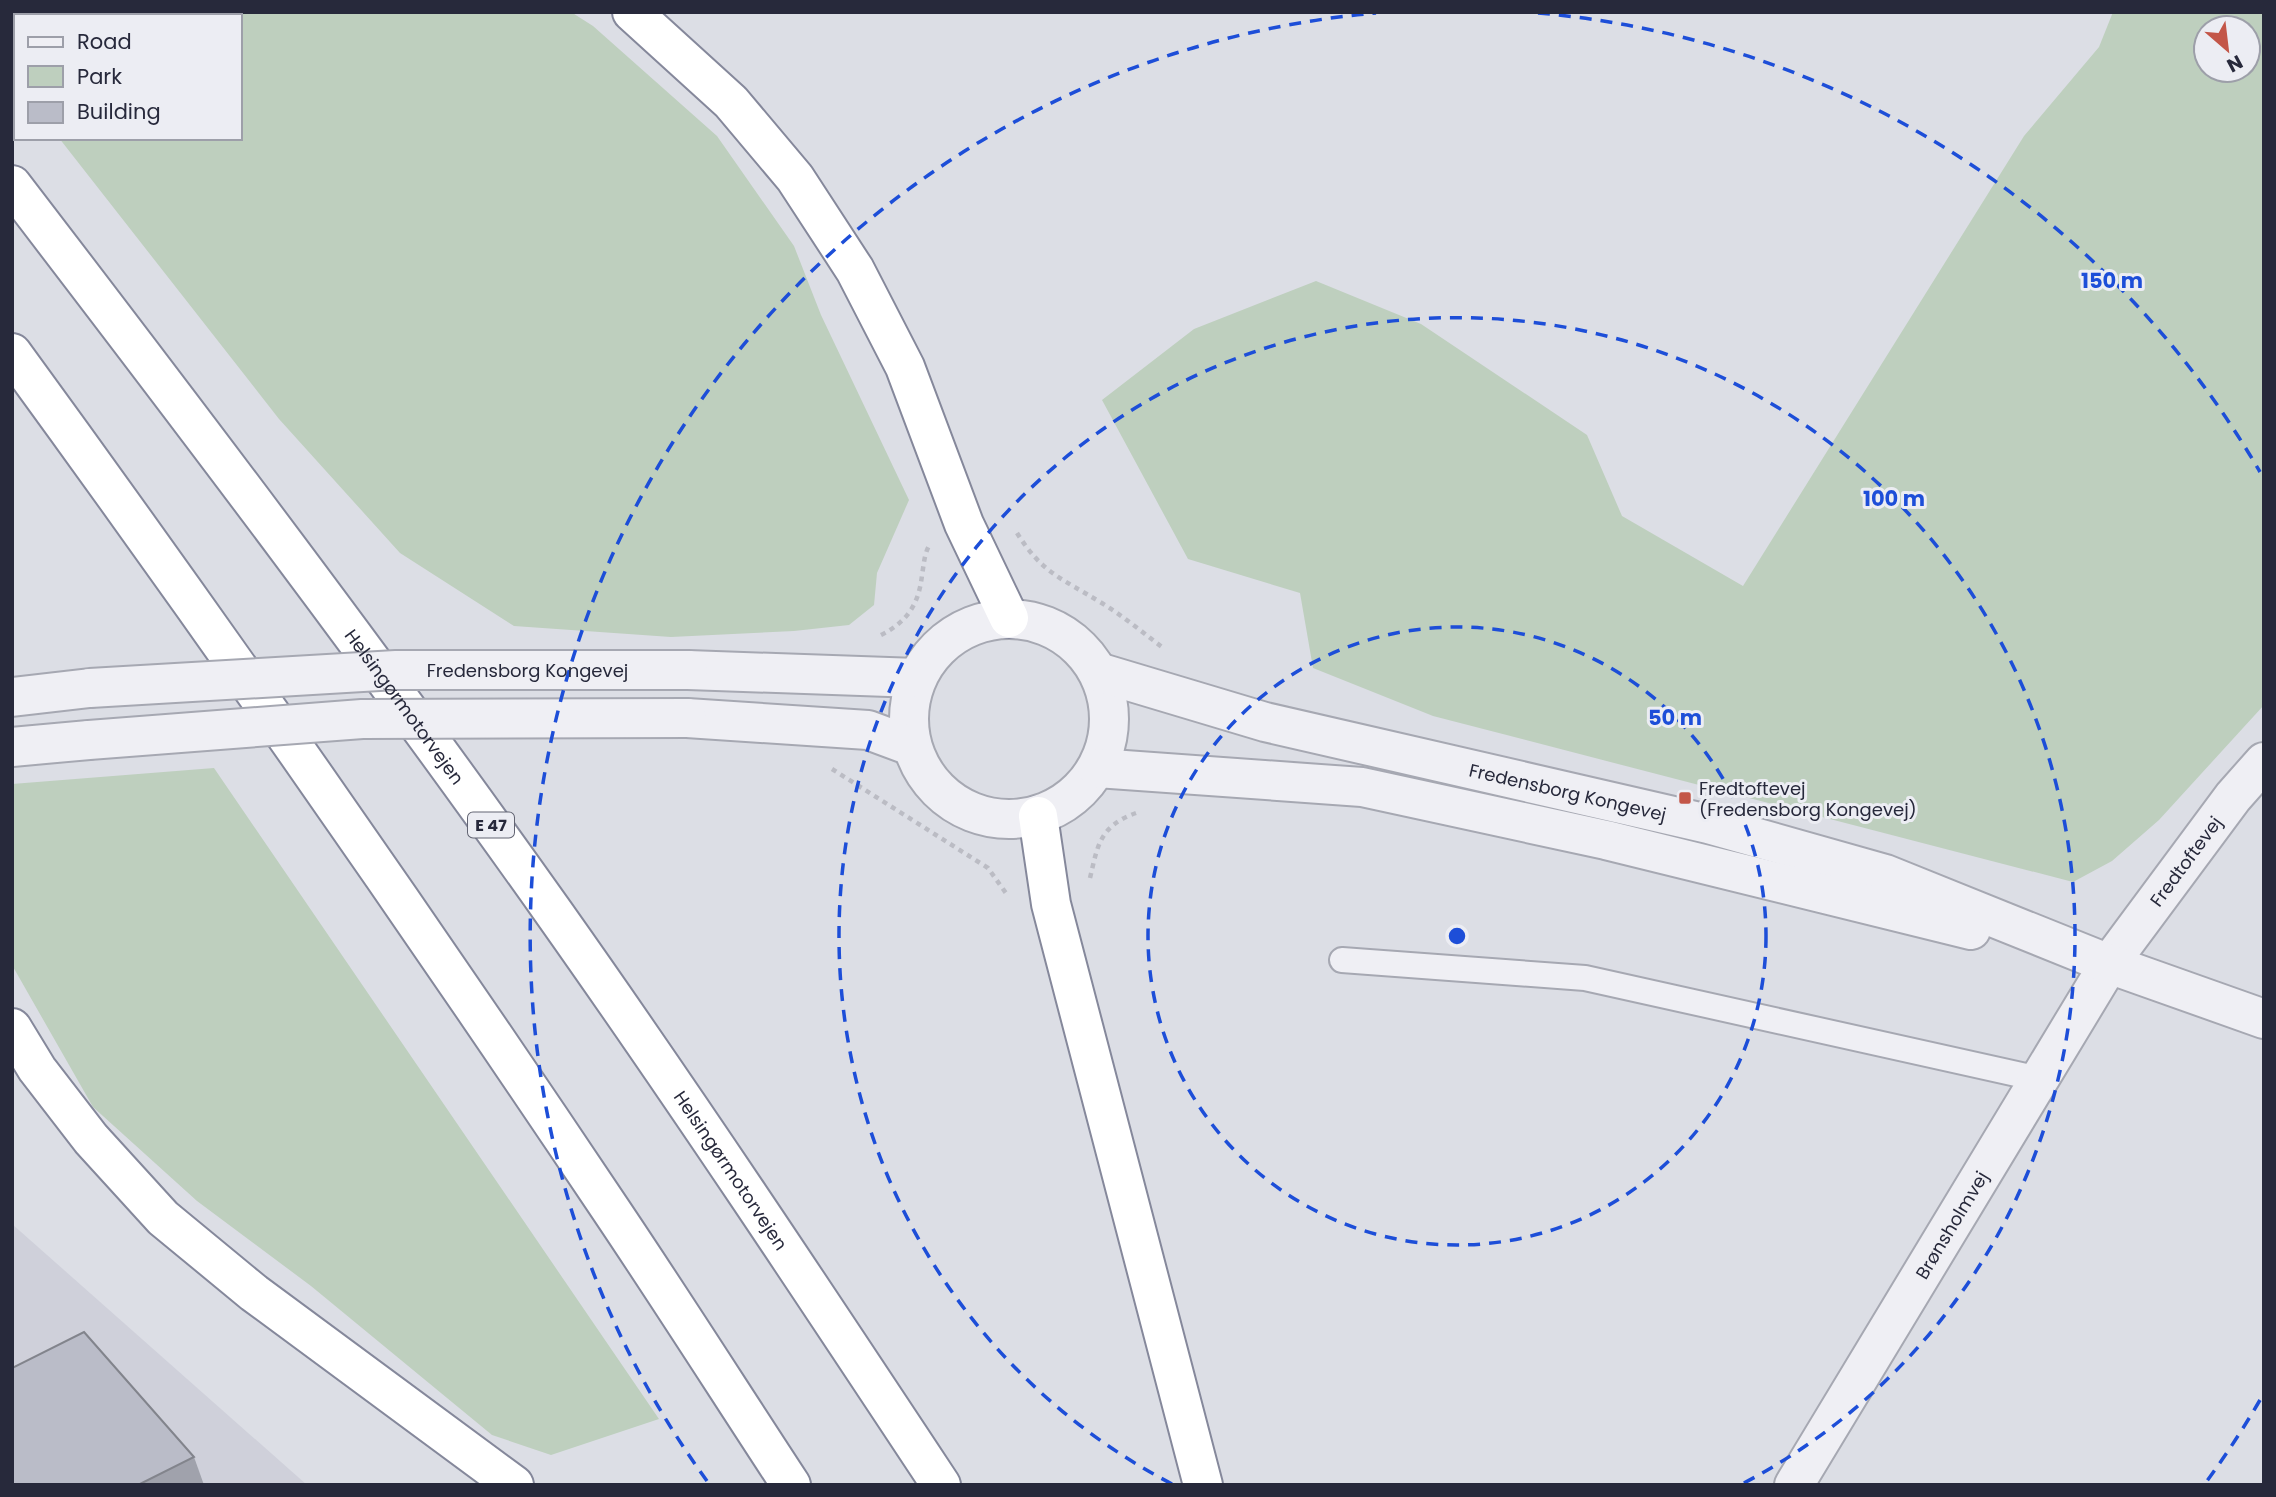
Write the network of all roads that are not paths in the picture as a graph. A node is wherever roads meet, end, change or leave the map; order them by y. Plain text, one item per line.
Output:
1 (632, 12) edge
2 (12, 185) edge
3 (12, 353) edge
4 (1009, 618) junction
5 (1098, 672) junction
6 (917, 678) junction
7 (12, 697) edge
8 (911, 746) junction
9 (12, 747) edge
10 (2264, 762) edge
11 (1097, 768) junction
12 (1038, 816) junction
13 (1342, 960) dead end
14 (2109, 964) junction
15 (2264, 1019) edge
16 (12, 1028) edge
17 (2039, 1079) junction
18 (514, 1485) edge
19 (791, 1485) edge
20 (941, 1485) edge
21 (1203, 1485) edge
22 (1794, 1485) edge

1 - 4 highway
2 - 20 highway, Helsingørmotorvejen / E 47
3 - 19 highway
4 - 5 street
4 - 6 street
5 - 11 street
5 - 14 street, Fredensborg Kongevej
6 - 7 street, Fredensborg Kongevej, bridge
6 - 8 street
8 - 9 street, bridge
8 - 12 street
10 - 14 street, Fredtoftevej
11 - 12 street
11 - 14 street, Fredensborg Kongevej
12 - 21 highway
13 - 17 lane
14 - 15 street, Fredensborg Kongevej
14 - 17 street, Brønsholmvej
16 - 18 highway
17 - 22 street, Brønsholmvej

